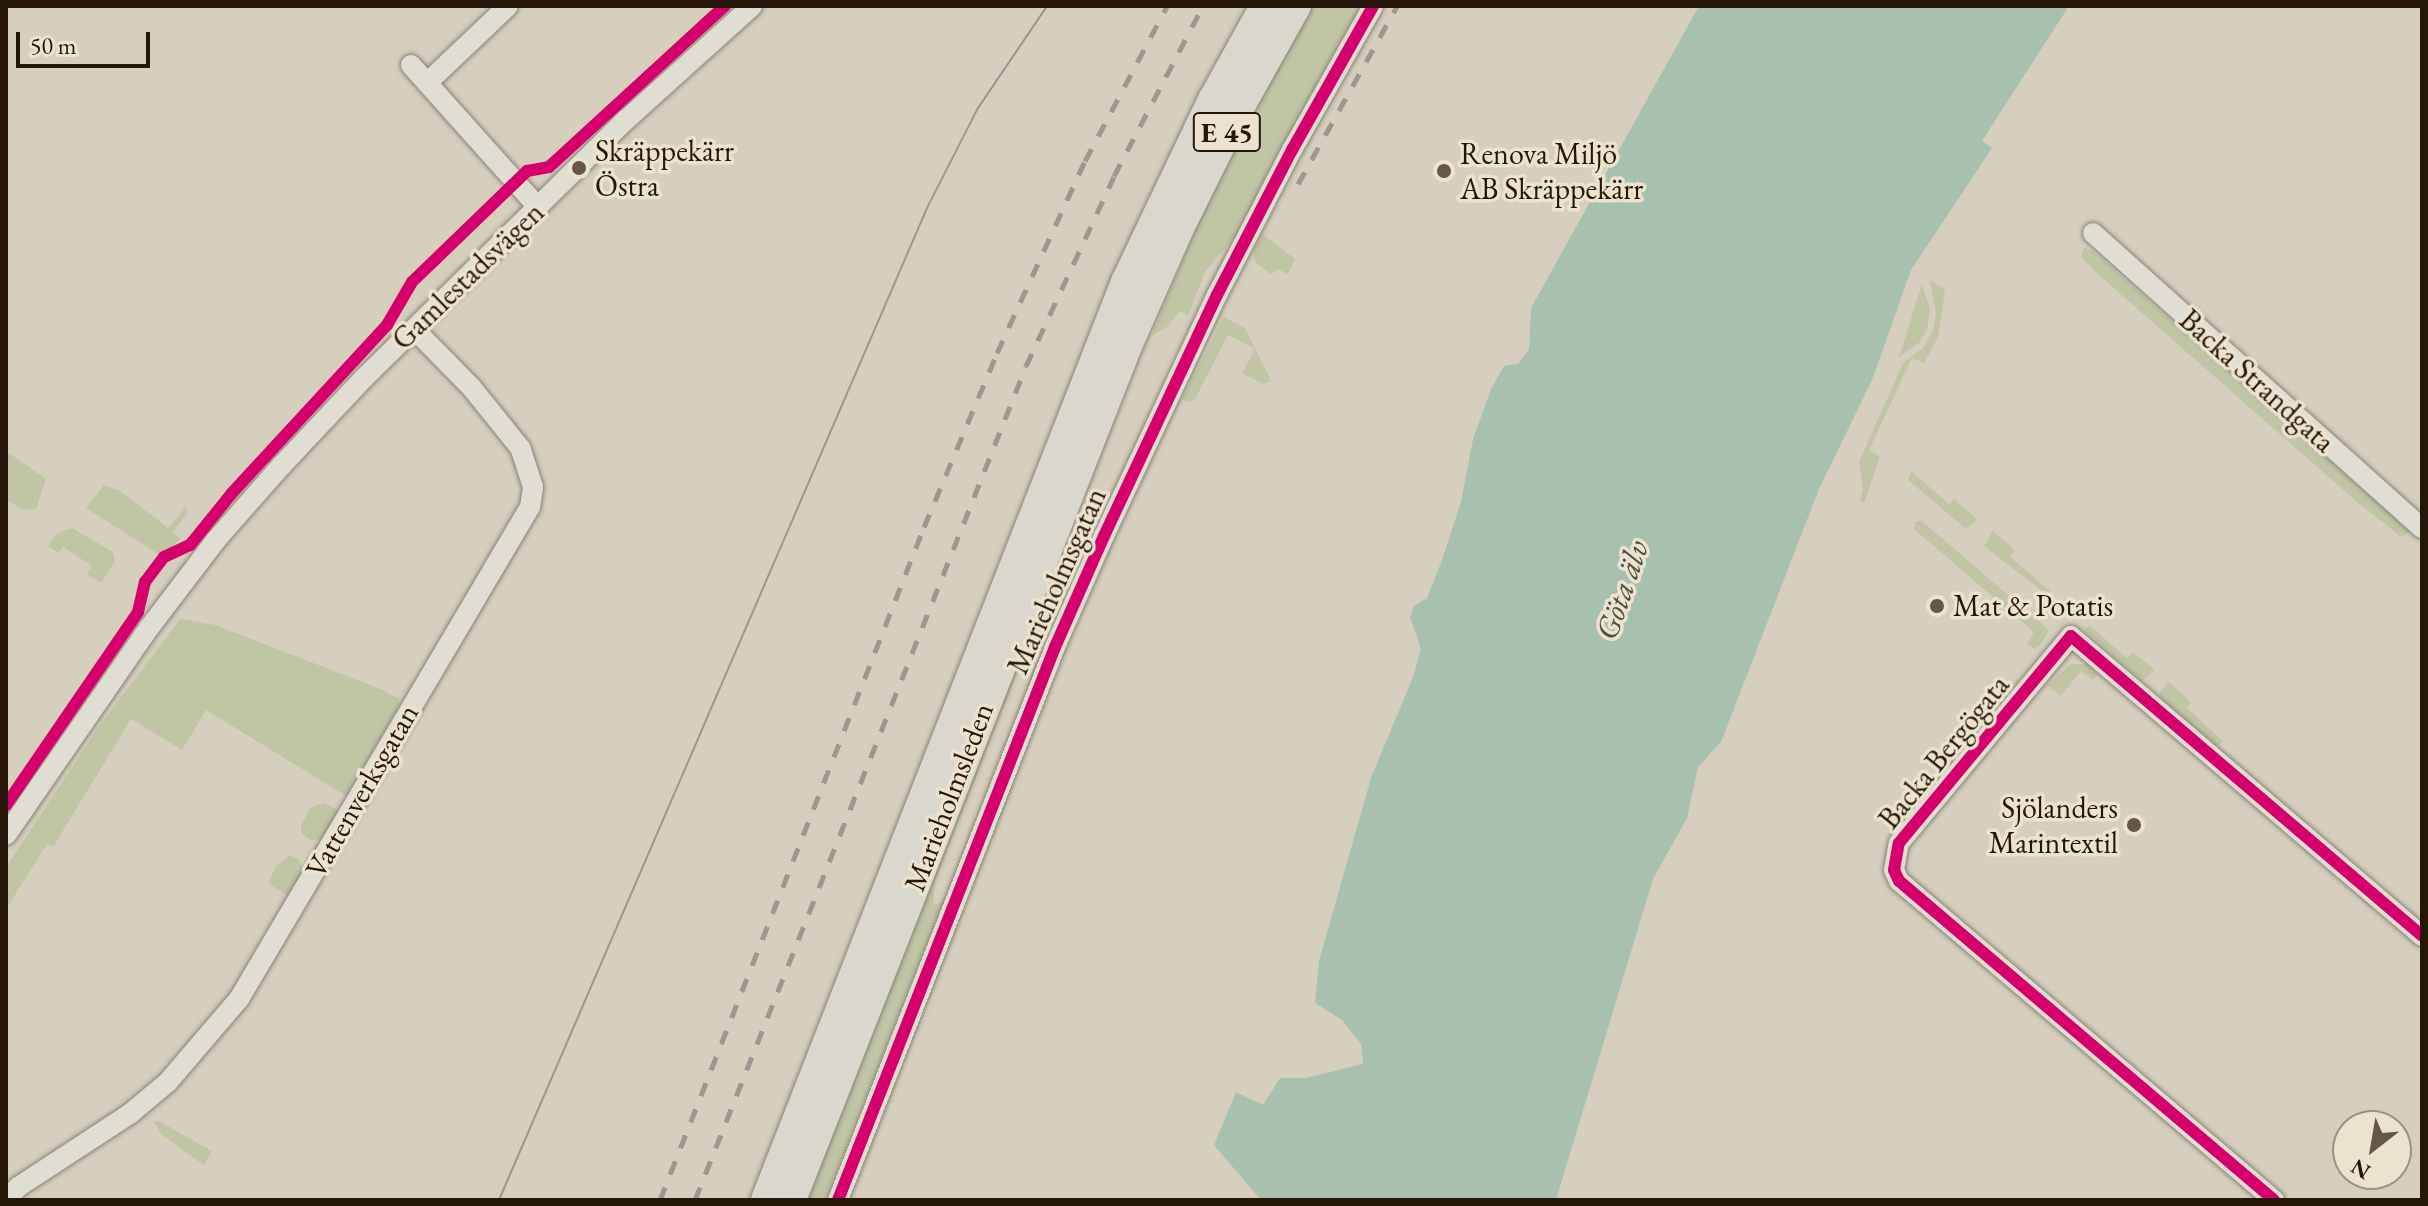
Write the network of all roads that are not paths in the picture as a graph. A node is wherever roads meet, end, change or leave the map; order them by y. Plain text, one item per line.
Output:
1 (508, 6) edge
2 (752, 6) edge
3 (1265, 6) edge
4 (1296, 6) edge
5 (1373, 6) edge
6 (411, 65) dead end
7 (428, 82) junction
8 (538, 207) junction
9 (2093, 233) dead end
10 (414, 329) junction
11 (2422, 528) edge
12 (6, 835) edge
13 (2422, 936) edge
14 (6, 1200) edge
15 (766, 1200) edge
16 (791, 1200) edge
17 (838, 1200) edge
18 (2274, 1200) edge

1 - 7 street
2 - 8 street, Gamlestadsvägen
3 - 15 highway, Marieholmsleden / E 45
4 - 16 highway, Marieholmsleden / E 45
5 - 17 street, Marieholmsgatan
6 - 7 street
7 - 8 street
8 - 10 street, Gamlestadsvägen
9 - 11 street, Backa Strandgata
10 - 12 street, Gamlestadsvägen
10 - 14 street, Vattenverksgatan
13 - 18 street, Backa Bergögata

